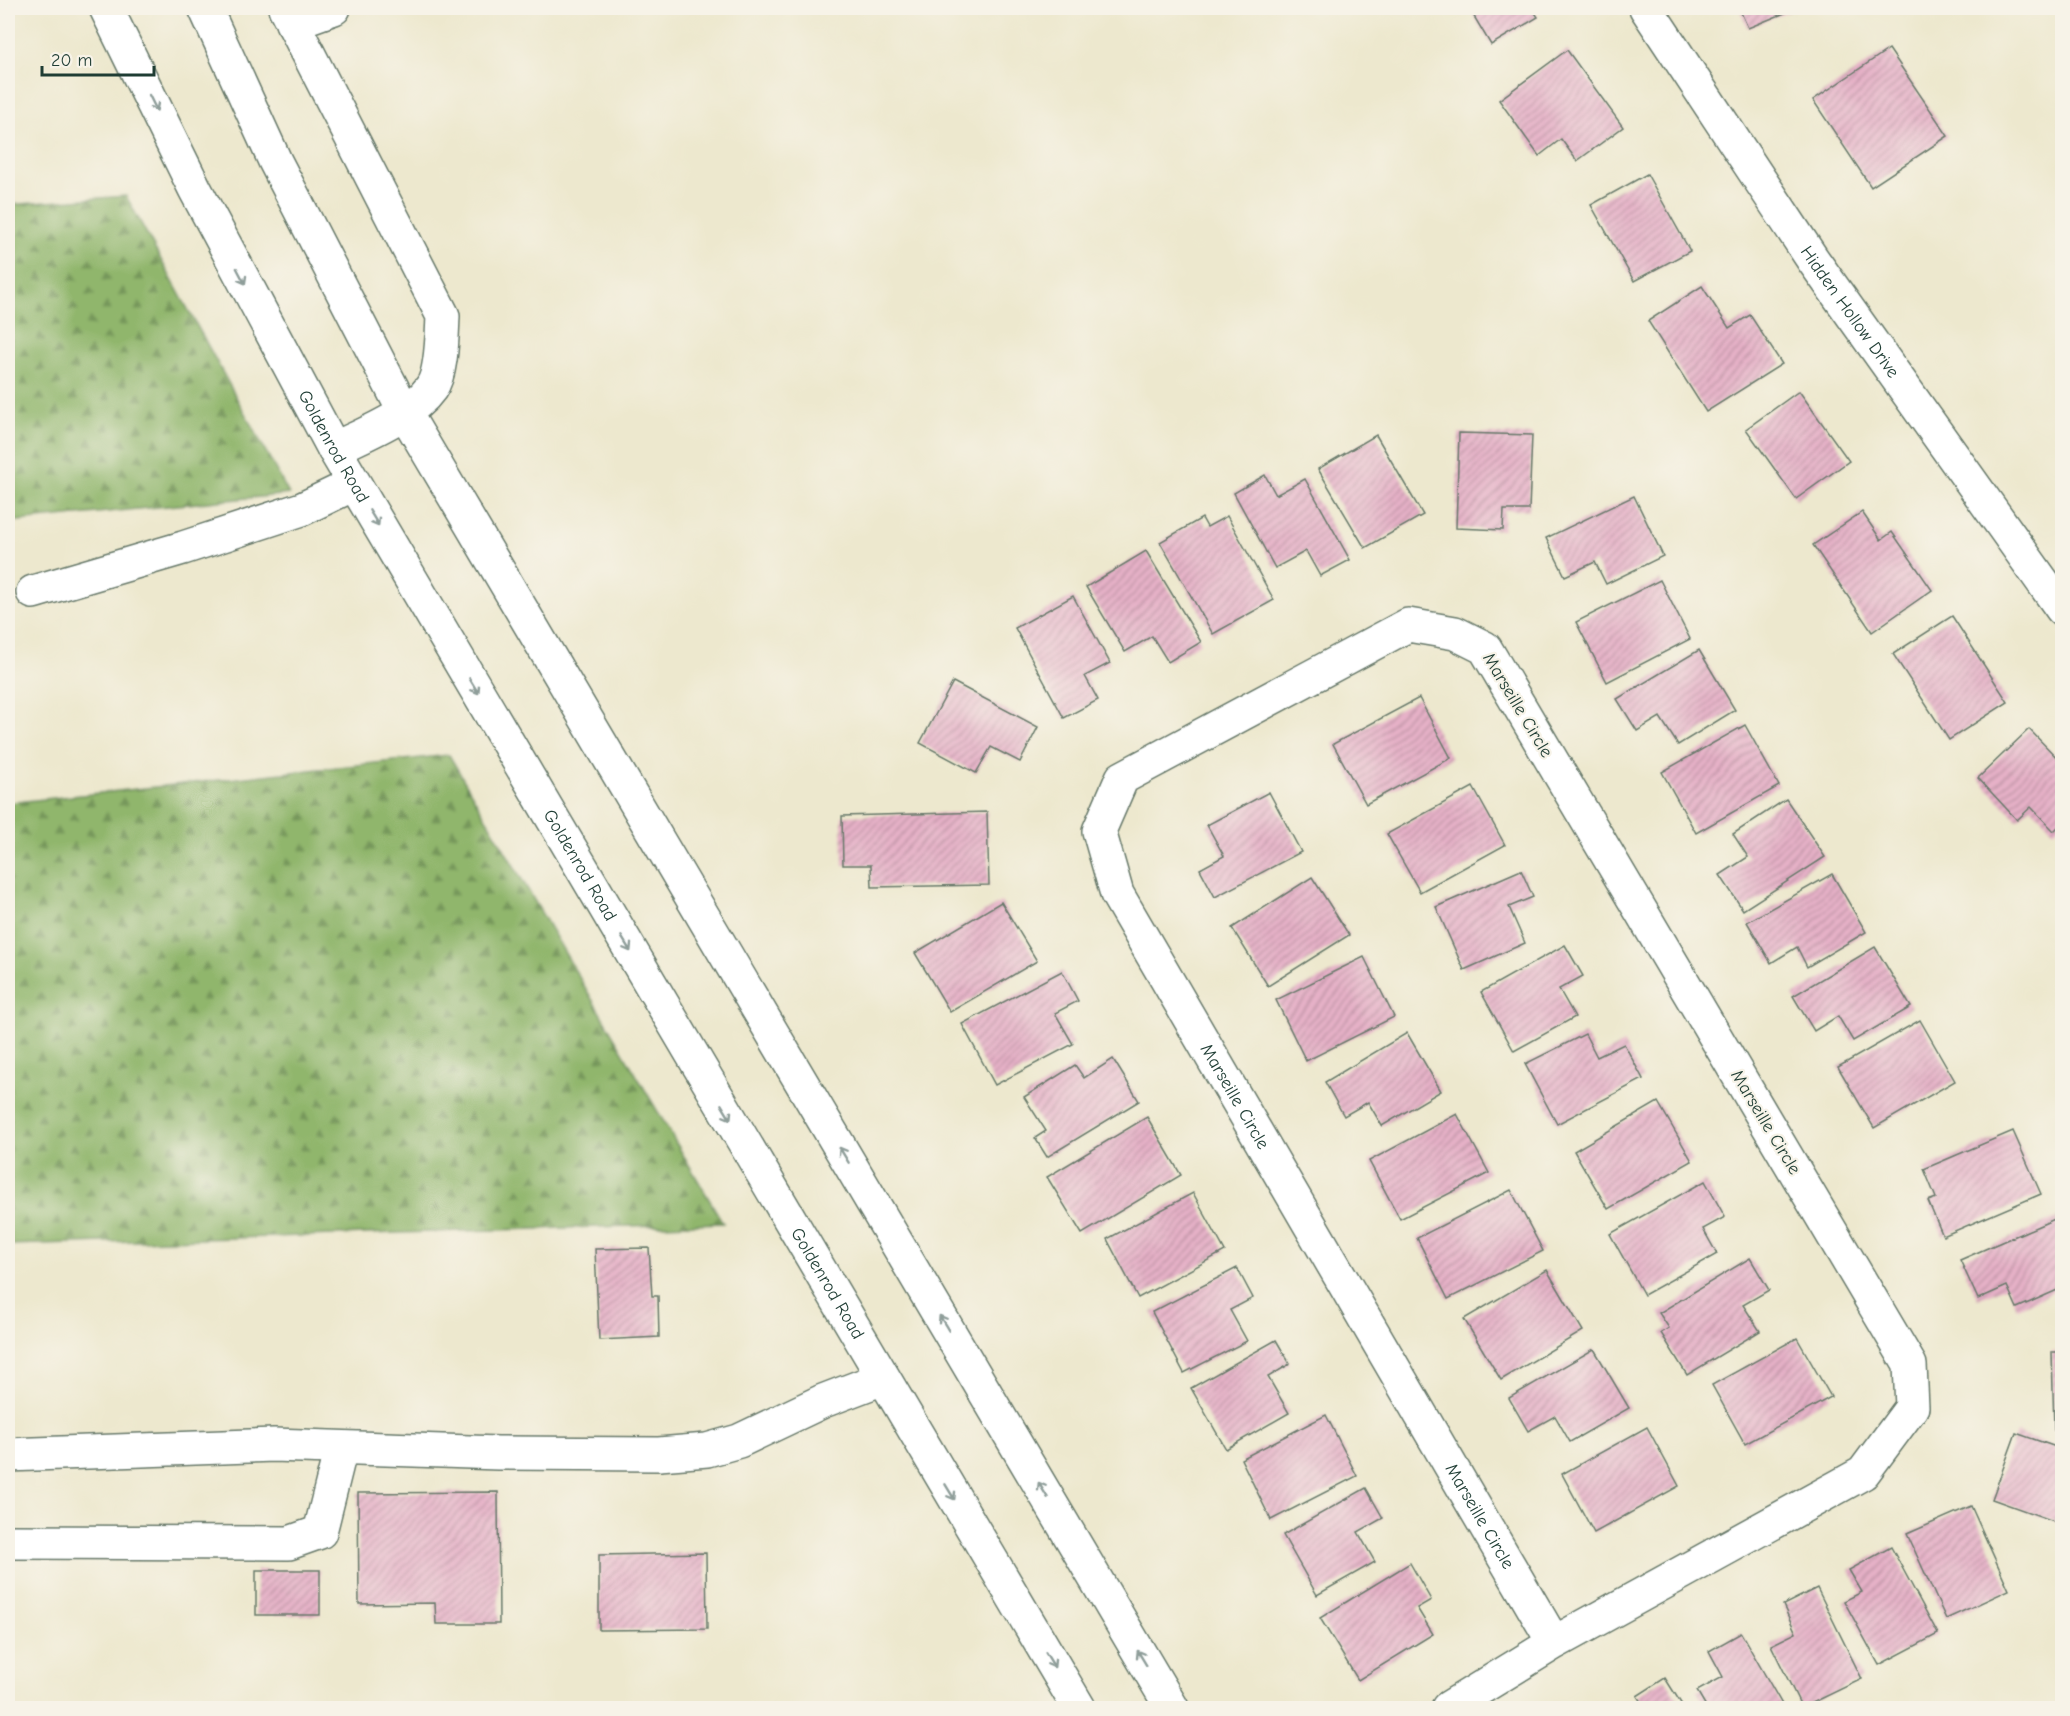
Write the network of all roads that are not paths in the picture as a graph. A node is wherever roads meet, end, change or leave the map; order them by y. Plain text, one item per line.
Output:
1 (106, 8) edge
2 (205, 8) edge
3 (334, 8) edge
4 (1646, 8) edge
5 (289, 15) edge
6 (405, 413) junction
7 (334, 450) junction
8 (354, 484) junction
9 (33, 592) dead end
10 (2062, 609) edge
11 (883, 1378) junction
12 (341, 1448) junction
13 (8, 1455) edge
14 (8, 1542) edge
15 (1554, 1643) junction
16 (1078, 1708) edge
17 (1172, 1708) edge
18 (1448, 1708) edge

1 -> 7 main road, Goldenrod Road
2 - 6 main road
3 - 5 main road
4 - 10 main road, Hidden Hollow Drive
5 - 6 main road
6 - 7 main road
17 -> 6 main road
7 - 8 main road, Goldenrod Road
8 - 9 main road
8 -> 11 main road, Goldenrod Road
11 - 12 main road
11 -> 16 main road, Goldenrod Road
12 - 13 main road
12 - 14 main road
15 - 15 main road, Marseille Circle
15 - 18 main road, Marseille Circle

